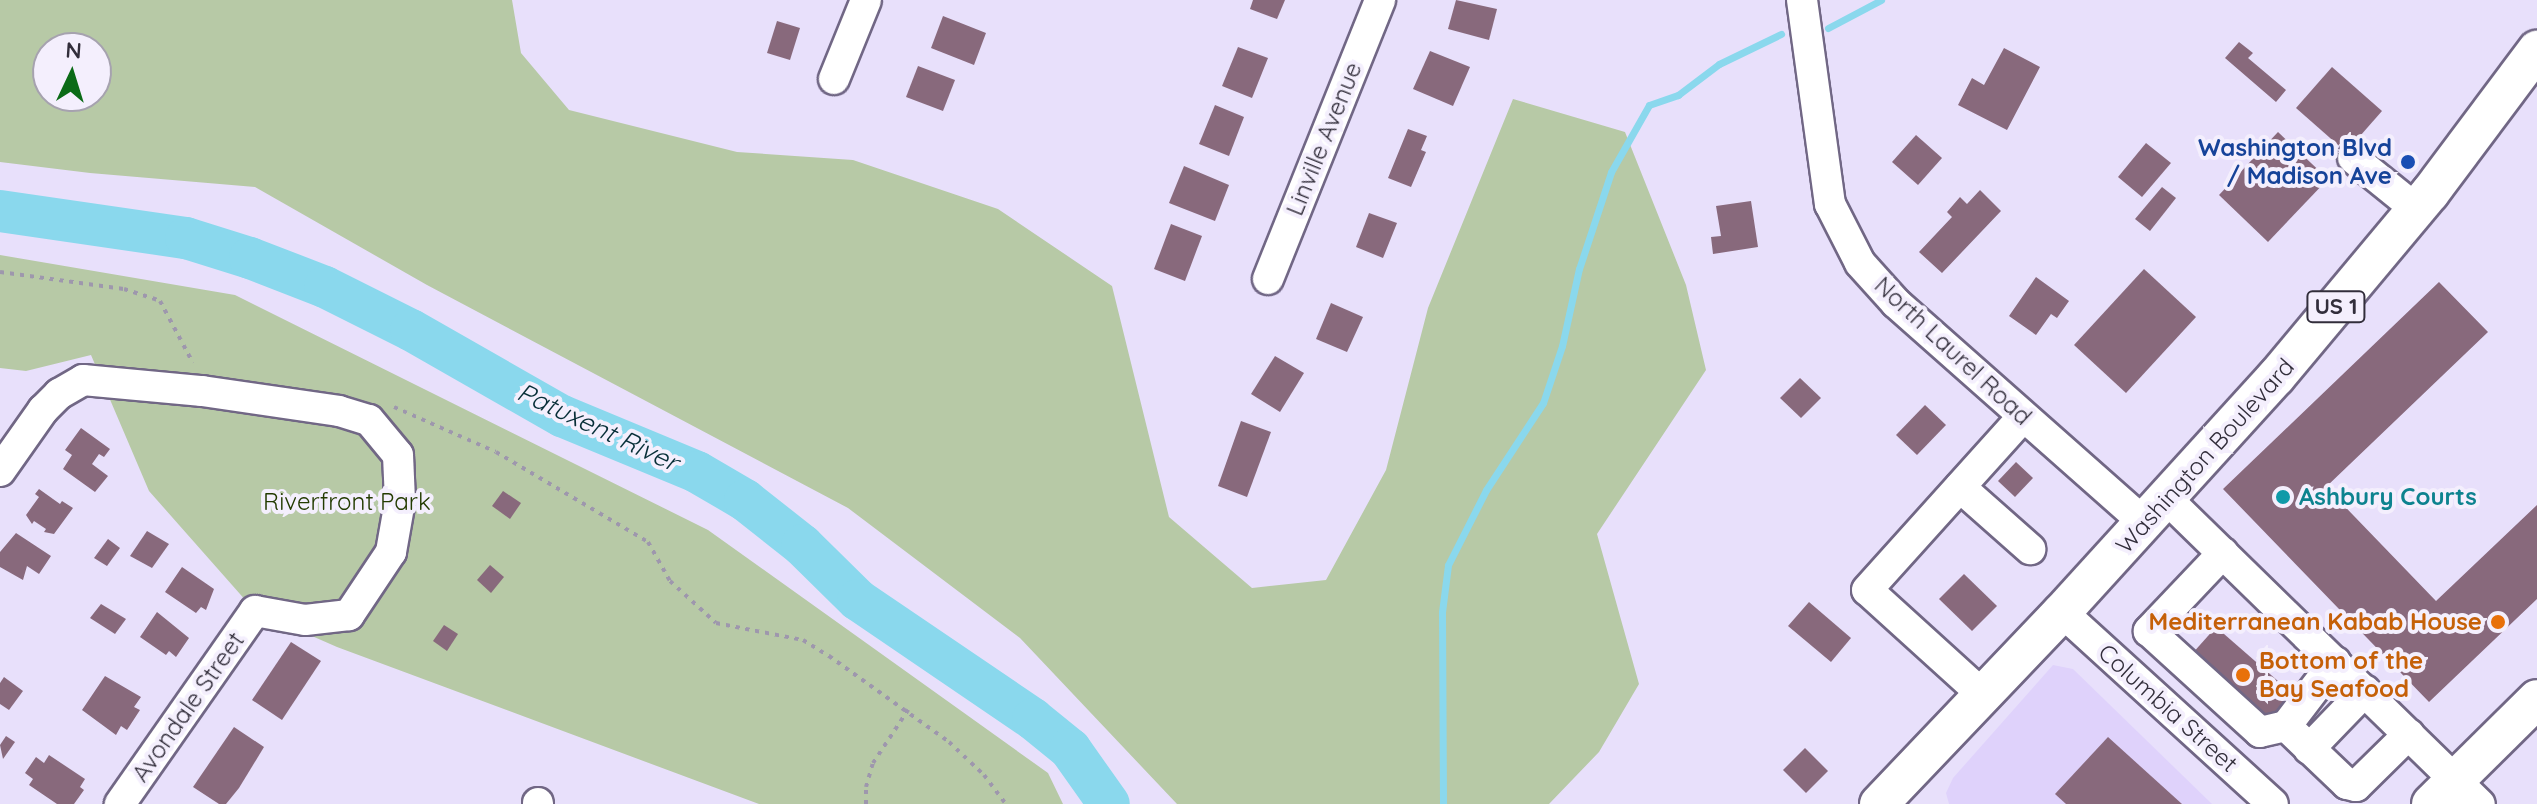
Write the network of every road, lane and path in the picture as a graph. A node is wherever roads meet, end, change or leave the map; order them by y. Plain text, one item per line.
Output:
1 (866, 0) edge
2 (1380, 0) edge
3 (1802, 0) edge
4 (2537, 50) edge
5 (834, 79) dead end
6 (2353, 158) dead end
7 (2416, 209) junction
8 (1268, 279) dead end
9 (2023, 417) junction
10 (0, 471) edge
11 (1960, 487) junction
12 (2156, 511) junction
13 (2030, 549) dead end
14 (2223, 553) junction
15 (684, 597) dead end
16 (2062, 612) junction
17 (2335, 662) junction
18 (2365, 691) junction
19 (1983, 695) junction
20 (2537, 699) edge
21 (908, 710) junction
22 (2286, 726) junction
23 (2409, 734) junction
24 (2309, 749) junction
25 (2455, 796) edge
26 (1890, 800) edge
27 (120, 804) edge
28 (866, 804) edge
29 (1006, 804) edge
30 (2273, 804) edge

1 - 5 street
2 - 8 street, Linville Avenue
3 - 9 street, North Laurel Road
4 - 7 main road, Washington Boulevard / US 1
6 - 7 street
7 - 12 main road, Washington Boulevard / US 1
9 - 11 street
9 - 12 street, North Laurel Road
10 - 27 street, Avondale Street
11 - 13 street
11 - 19 street
12 - 14 street, North Laurel Road
12 - 16 main road, Washington Boulevard / US 1
14 - 17 street, North Laurel Road
14 - 22 street
15 - 21 path
16 - 19 main road, Washington Boulevard / US 1
16 - 30 street, Columbia Street
17 - 18 street, North Laurel Road
17 - 22 street
18 - 23 street, North Laurel Road
18 - 24 street
19 - 26 main road, Washington Boulevard / US 1
20 - 25 main road
21 - 28 path
21 - 29 path
22 - 24 street
23 - 24 street
23 - 25 street, North Laurel Road

